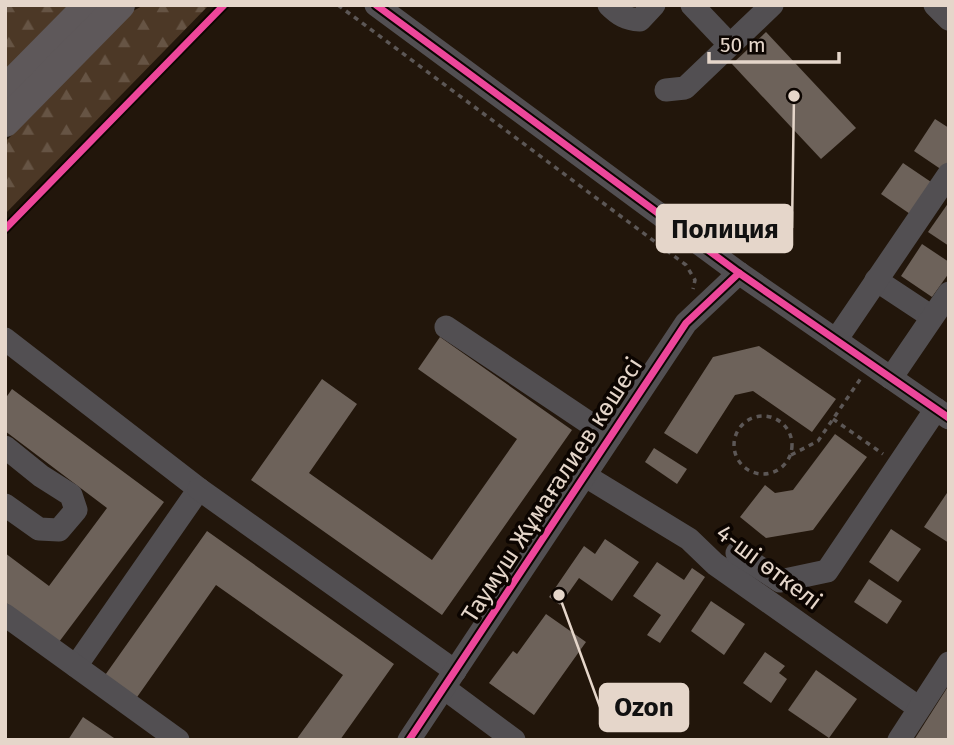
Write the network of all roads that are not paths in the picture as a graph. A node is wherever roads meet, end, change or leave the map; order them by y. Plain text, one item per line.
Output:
1 (89, 5) edge
2 (120, 5) edge
3 (376, 5) edge
4 (609, 5) edge
5 (654, 5) edge
6 (692, 5) edge
7 (772, 5) edge
8 (935, 5) edge
9 (949, 19) edge
10 (730, 45) junction
11 (5, 90) edge
12 (666, 90) dead end
13 (5, 122) edge
14 (949, 174) edge
15 (739, 273) junction
16 (876, 280) junction
17 (949, 293) edge
18 (932, 317) junction
19 (446, 327) dead end
20 (5, 339) edge
21 (835, 340) junction
22 (891, 378) junction
23 (942, 414) edge
24 (610, 437) junction
25 (5, 447) edge
26 (584, 475) junction
27 (199, 488) junction
28 (5, 505) edge
29 (737, 552) dead end
30 (5, 615) edge
31 (949, 663) edge
32 (76, 666) junction
33 (449, 680) junction
34 (919, 708) junction
35 (178, 740) edge
36 (409, 740) edge
37 (514, 740) edge
38 (899, 740) edge

1 - 11 main road
2 - 13 main road
3 - 15 street
4 - 5 street
6 - 10 street
7 - 10 street
8 - 9 street
10 - 12 street
14 - 16 street
15 - 21 street
15 - 24 street, Таумуш Жұмағалиев көшесі
16 - 18 street
16 - 21 street
17 - 18 street
18 - 22 street
19 - 24 street
20 - 27 street
21 - 22 street
22 - 23 street
23 - 29 street
24 - 26 street, Таумуш Жұмағалиев көшесі
25 - 28 street
26 - 33 street, Таумуш Жұмағалиев көшесі
26 - 34 street, 4-ші өткелі
27 - 32 street
27 - 33 street
30 - 32 street
31 - 34 street
32 - 35 street
33 - 36 street, Таумуш Жұмағалиев көшесі
33 - 37 street
34 - 38 street

